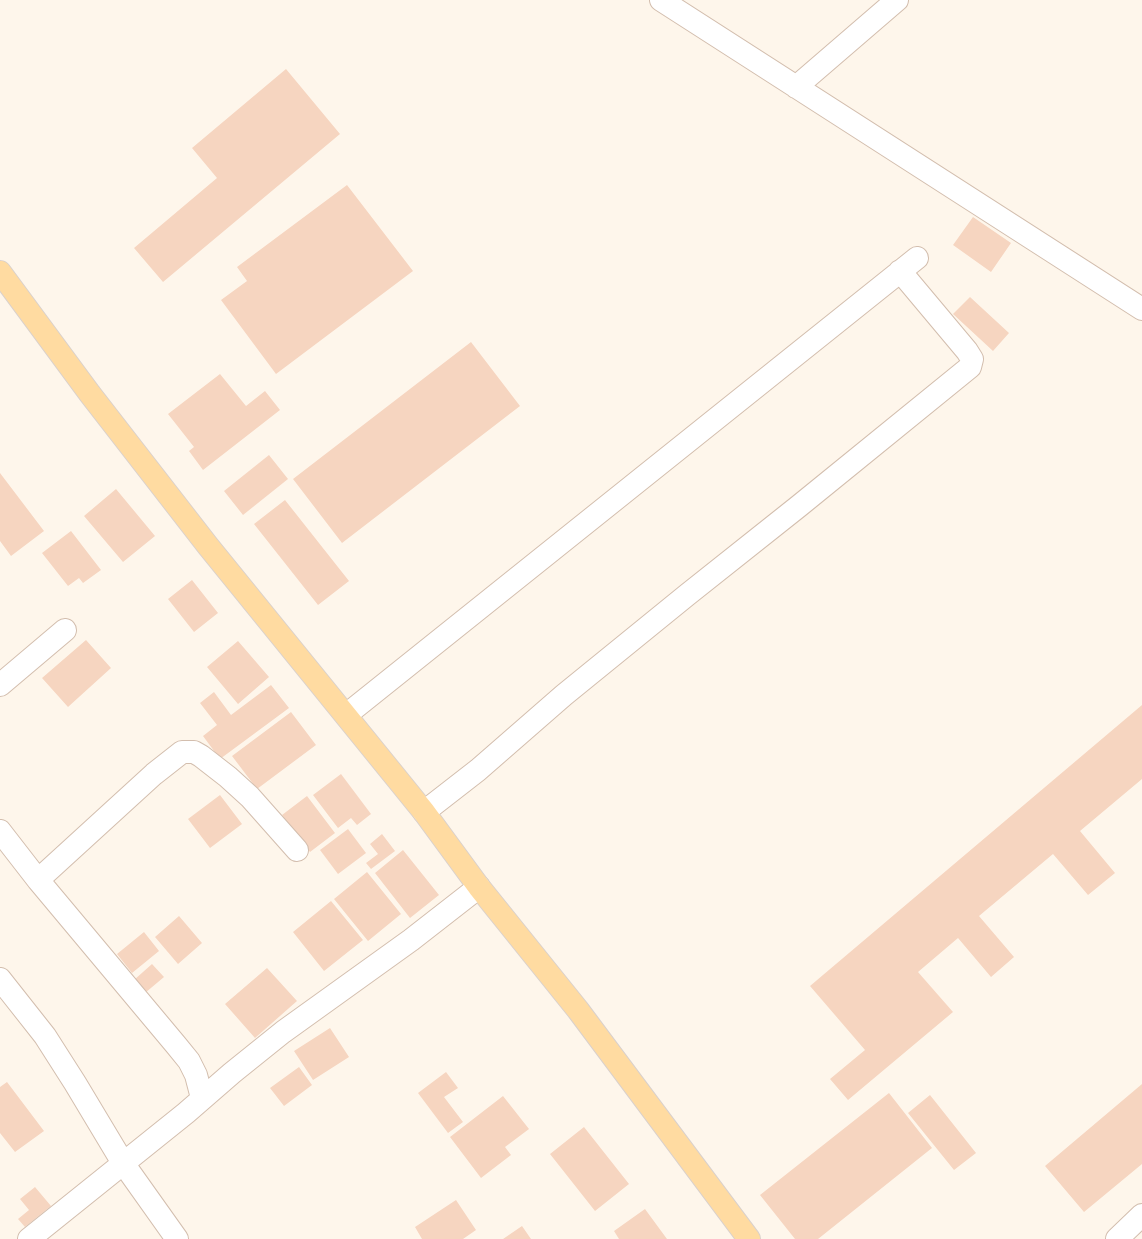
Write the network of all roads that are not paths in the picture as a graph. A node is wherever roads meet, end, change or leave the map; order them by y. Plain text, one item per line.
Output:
1 (661, 0) edge
2 (897, 0) edge
3 (796, 86) junction
4 (917, 258) dead end
5 (900, 271) junction
6 (0, 272) edge
7 (1142, 309) edge
8 (65, 630) dead end
9 (0, 685) edge
10 (346, 715) junction
11 (424, 812) junction
12 (0, 831) edge
13 (297, 850) dead end
14 (38, 880) junction
15 (480, 887) junction
16 (0, 979) edge
17 (202, 1098) junction
18 (123, 1163) junction
19 (1142, 1215) edge
20 (29, 1239) edge
21 (177, 1239) edge
22 (750, 1239) edge
23 (1117, 1239) edge

1 - 3 street
2 - 3 street
3 - 7 street
4 - 5 street
5 - 10 street
5 - 11 street
6 - 10 main road
8 - 9 street
10 - 11 main road
11 - 15 main road
12 - 14 street
13 - 14 street
14 - 17 street
15 - 17 street
15 - 22 main road
16 - 18 street
17 - 18 street
18 - 20 street
18 - 21 street
19 - 23 street

